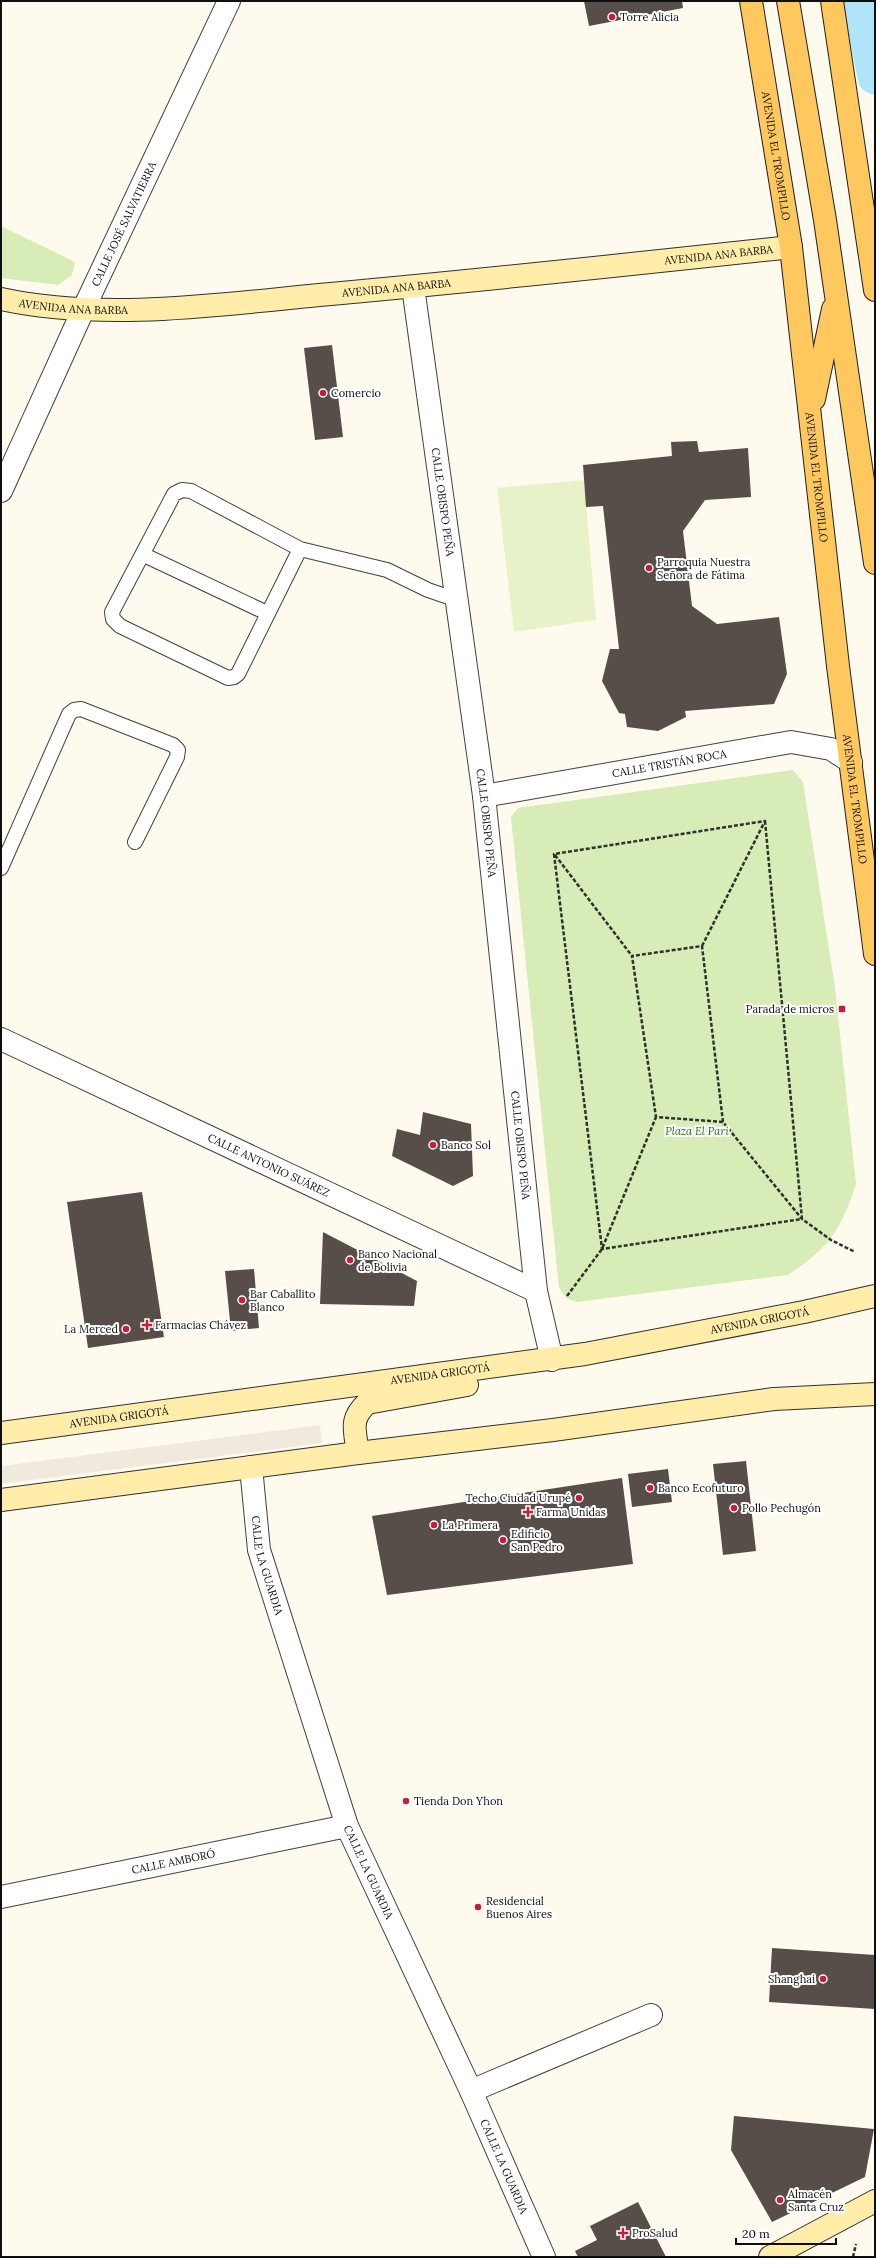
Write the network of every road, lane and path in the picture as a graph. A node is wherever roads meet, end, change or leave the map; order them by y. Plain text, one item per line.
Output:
1 (229, 1) edge
2 (751, 1) edge
3 (788, 1) edge
4 (832, 1) edge
5 (791, 247) junction
6 (413, 287) junction
7 (875, 290) edge
8 (836, 294) junction
9 (1, 299) edge
10 (84, 308) junction
11 (810, 418) junction
12 (1, 491) edge
13 (300, 550) junction
14 (144, 555) junction
15 (875, 563) edge
16 (457, 600) junction
17 (267, 613) junction
18 (851, 762) junction
19 (484, 796) junction
20 (765, 821) junction
21 (135, 842) dead end
22 (554, 854) junction
23 (1, 868) edge
24 (702, 946) junction
25 (875, 954) edge
26 (632, 956) junction
27 (1, 1039) edge
28 (656, 1117) junction
29 (723, 1122) junction
30 (802, 1219) junction
31 (602, 1249) junction
32 (855, 1252) dead end
33 (537, 1296) junction
34 (875, 1296) edge
35 (585, 1354) junction
36 (552, 1360) junction
37 (875, 1394) edge
38 (1, 1433) edge
39 (358, 1453) junction
40 (251, 1467) junction
41 (1, 1500) edge
42 (346, 1826) junction
43 (1, 1897) edge
44 (651, 2014) dead end
45 (471, 2091) junction
46 (875, 2201) edge
47 (544, 2257) edge
48 (770, 2257) edge

1 - 10 street, CALLE JOSÉ SALVATIERRA
2 - 5 main road, AVENIDA EL TROMPILLO
3 - 8 main road
4 - 7 main road
5 - 6 main road, AVENIDA ANA BARBA
5 - 11 main road, AVENIDA EL TROMPILLO
6 - 10 main road, AVENIDA ANA BARBA
6 - 16 street, CALLE OBISPO PEÑA
8 - 11 main road
8 - 15 main road
9 - 10 main road, AVENIDA ANA BARBA
10 - 12 street, CALLE JOSÉ SALVATIERRA
11 - 18 main road, AVENIDA EL TROMPILLO
13 - 14 lane
13 - 16 lane
13 - 17 lane
14 - 17 lane
14 - 17 lane
16 - 19 street, CALLE OBISPO PEÑA
18 - 19 street, CALLE TRISTÁN ROCA
18 - 25 main road, AVENIDA EL TROMPILLO
19 - 33 street, CALLE OBISPO PEÑA
20 - 22 path
20 - 24 path
20 - 30 path
21 - 23 lane
22 - 26 path
22 - 31 path
24 - 26 path
24 - 29 path
26 - 28 path
27 - 33 street, CALLE ANTONIO SUÁREZ
28 - 29 path
28 - 31 path
29 - 30 path
30 - 31 path
30 - 32 path
31 - 33 path
33 - 36 street, CALLE OBISPO PEÑA
34 - 35 main road, AVENIDA GRIGOTÁ
35 - 36 main road, AVENIDA GRIGOTÁ
35 - 39 main road
36 - 38 main road, AVENIDA GRIGOTÁ
37 - 39 main road
39 - 40 main road
40 - 41 main road
40 - 42 street, CALLE LA GUARDIA
42 - 43 street, CALLE AMBORÓ
42 - 45 street, CALLE LA GUARDIA
44 - 45 street
45 - 47 street, CALLE LA GUARDIA
46 - 48 main road

